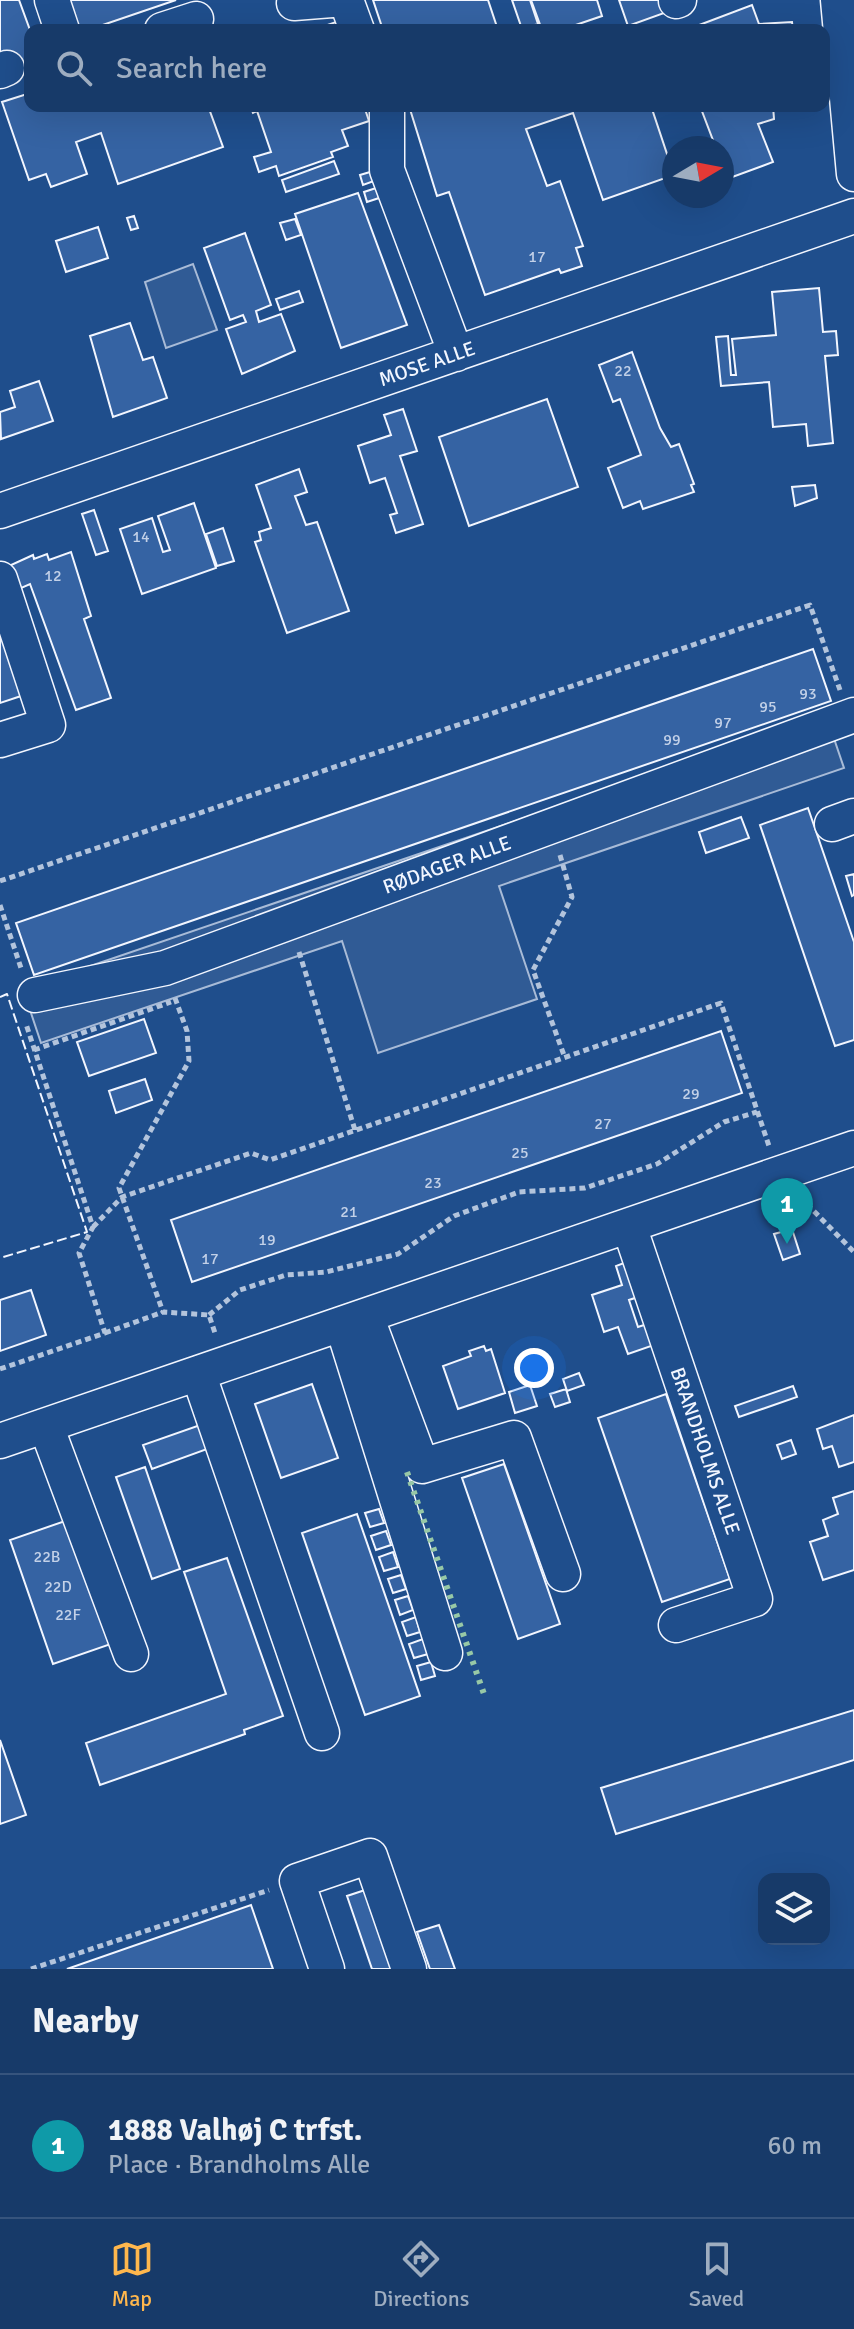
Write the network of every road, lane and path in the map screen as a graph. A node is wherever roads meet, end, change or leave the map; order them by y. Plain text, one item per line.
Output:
1 (52, 0) edge
2 (332, 0) edge
3 (346, 0) edge
4 (838, 0) edge
5 (294, 3) dead end
6 (196, 19) dead end
7 (60, 24) edge
8 (181, 24) edge
9 (355, 24) edge
10 (387, 112) edge
11 (854, 174) edge
12 (854, 216) edge
13 (456, 354) junction
14 (0, 511) edge
15 (0, 579) edge
16 (852, 716) edge
17 (0, 740) edge
18 (552, 827) junction
19 (0, 881) edge
20 (0, 905) edge
21 (290, 923) junction
22 (165, 968) junction
23 (35, 995) junction
24 (176, 1000) junction
25 (34, 1050) junction
26 (565, 1058) junction
27 (757, 1112) junction
28 (355, 1130) junction
29 (854, 1148) edge
30 (778, 1174) junction
31 (122, 1197) junction
32 (629, 1226) junction
33 (93, 1227) junction
34 (854, 1252) edge
35 (163, 1312) junction
36 (209, 1315) junction
37 (354, 1320) junction
38 (105, 1333) junction
39 (0, 1369) edge
40 (211, 1369) junction
41 (46, 1426) junction
42 (0, 1441) edge
43 (563, 1574) dead end
44 (676, 1625) dead end
45 (445, 1653) dead end
46 (131, 1654) dead end
47 (322, 1733) dead end
48 (297, 1881) junction
49 (31, 1969) edge
50 (327, 1969) edge
51 (409, 1969) edge

1 - 7 street
2 - 5 street
3 - 9 street
4 - 11 street
6 - 8 street
10 - 13 street
12 - 13 street, MOSE ALLE
13 - 14 street, MOSE ALLE
15 - 17 street
16 - 18 street, RØDAGER ALLE
16 - 19 path
18 - 21 street, RØDAGER ALLE
18 - 26 path
20 - 23 path
21 - 22 street, RØDAGER ALLE
21 - 28 path
22 - 23 street, RØDAGER ALLE
22 - 24 path
23 - 25 path
24 - 25 path
24 - 31 path
25 - 33 path
26 - 27 path
26 - 28 path
27 - 30 path
27 - 36 path
28 - 31 path
29 - 30 street
30 - 32 street
30 - 34 path
31 - 33 path
31 - 35 path
32 - 37 street
32 - 44 street, BRANDHOLMS ALLE
33 - 38 path
35 - 36 path
35 - 38 path
36 - 40 path
37 - 40 street
37 - 43 street
37 - 45 street
38 - 39 path
40 - 41 street
40 - 47 street
41 - 42 street
41 - 46 street
48 - 49 path
48 - 50 street
48 - 51 street

